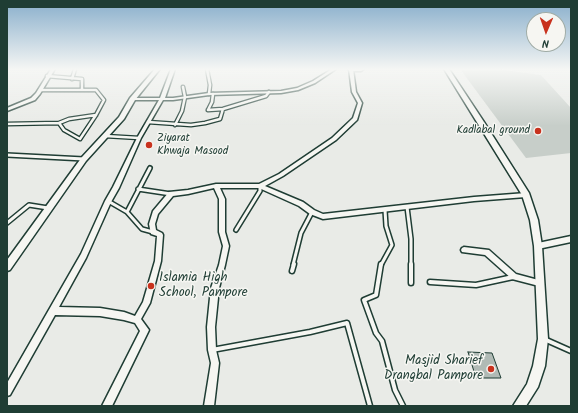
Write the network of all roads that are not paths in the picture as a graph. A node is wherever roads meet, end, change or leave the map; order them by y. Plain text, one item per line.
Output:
1 (141, 88) edge
2 (166, 88) edge
3 (183, 88) edge
4 (210, 88) edge
5 (301, 88) edge
6 (354, 88) edge
7 (459, 88) edge
8 (40, 90) joint
9 (82, 90) joint
10 (269, 92) junction
11 (211, 94) junction
12 (185, 97) junction
13 (132, 99) junction
14 (162, 99) junction
15 (223, 108) junction
16 (7, 110) edge
17 (96, 115) junction
18 (59, 122) junction
19 (148, 122) junction
20 (7, 124) edge
21 (174, 125) junction
22 (105, 136) junction
23 (139, 138) junction
24 (7, 155) edge
25 (84, 159) junction
26 (150, 168) dead end
27 (216, 186) junction
28 (260, 186) junction
29 (138, 189) junction
30 (171, 194) junction
31 (526, 195) junction
32 (108, 201) junction
33 (408, 207) junction
34 (48, 208) junction
35 (385, 210) junction
36 (127, 212) junction
37 (312, 212) junction
38 (7, 223) edge
39 (236, 230) dead end
40 (153, 232) junction
41 (571, 239) edge
42 (538, 246) junction
43 (464, 250) dead end
44 (7, 267) edge
45 (292, 271) dead end
46 (514, 277) junction
47 (430, 282) dead end
48 (411, 283) dead end
49 (539, 283) junction
50 (54, 311) junction
51 (137, 320) junction
52 (543, 339) junction
53 (212, 350) junction
54 (571, 351) edge
55 (7, 392) edge
56 (107, 406) edge
57 (209, 406) edge
58 (370, 406) edge
59 (403, 406) edge
60 (519, 406) edge

1 - 13 main road
2 - 14 street
3 - 12 lane
4 - 11 lane
5 - 10 street
6 - 28 street
7 - 31 main road
8 - 9 lane
8 - 16 street
9 - 17 lane
10 - 11 street
10 - 15 lane
11 - 12 street
11 - 15 lane
12 - 14 street
12 - 21 lane
13 - 14 street
13 - 22 main road
14 - 19 street
15 - 21 lane
17 - 18 lane
17 - 18 lane
18 - 20 lane
19 - 21 lane
19 - 23 street
22 - 23 lane
22 - 25 main road
23 - 32 street
24 - 25 lane
25 - 34 main road
26 - 29 lane
27 - 28 street
27 - 30 street
27 - 53 street
28 - 37 street
28 - 39 lane
29 - 30 lane
29 - 36 lane
30 - 40 street
31 - 33 street
31 - 42 main road
32 - 36 lane
32 - 50 street
33 - 35 street
33 - 48 lane
34 - 38 lane
34 - 44 main road
35 - 37 street
35 - 59 lane
36 - 40 lane
37 - 45 lane
40 - 51 street
41 - 42 street
42 - 49 main road
43 - 46 street
46 - 47 lane
46 - 49 street
49 - 52 main road
50 - 51 street
50 - 55 street
51 - 56 street
52 - 54 lane
52 - 60 main road
53 - 57 street
53 - 58 lane

